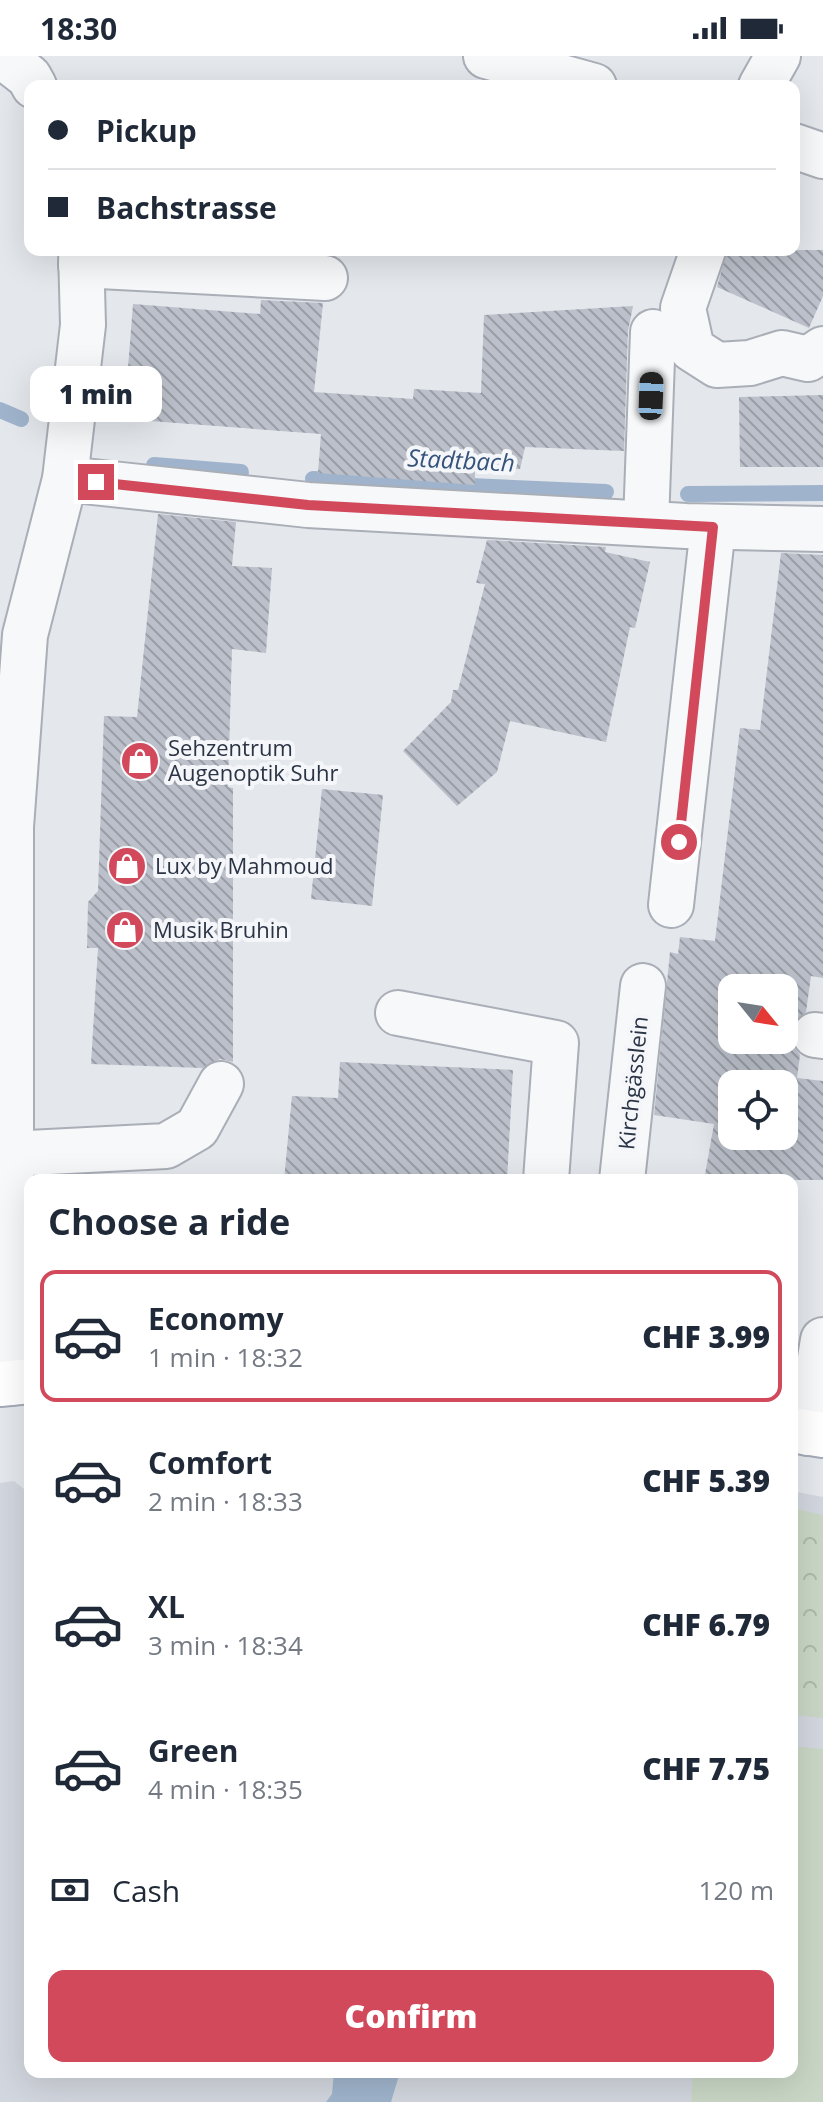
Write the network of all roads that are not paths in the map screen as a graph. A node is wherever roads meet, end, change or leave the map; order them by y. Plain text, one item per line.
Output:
1 (486, 56) edge
2 (778, 56) edge
3 (572, 80) edge
4 (764, 80) edge
5 (800, 148) edge
6 (823, 156) edge
7 (701, 256) edge
8 (81, 257) edge
9 (325, 278) dead end
10 (653, 332) dead end
11 (823, 349) edge
12 (65, 479) junction
13 (646, 523) junction
14 (713, 527) junction
15 (823, 529) edge
16 (671, 905) dead end
17 (643, 986) dead end
18 (398, 1013) dead end
19 (6, 1035) edge
20 (221, 1084) dead end
21 (9, 1154) junction
22 (546, 1174) edge
23 (623, 1174) edge
24 (823, 1340) edge
25 (14, 1383) edge
26 (808, 1433) edge

1 - 3 street
2 - 4 street
5 - 6 street
7 - 11 street
8 - 9 street
8 - 12 street
10 - 13 street
12 - 13 street
12 - 19 street
13 - 14 street
14 - 15 street
14 - 16 street
17 - 23 street, Kirchgässlein
18 - 22 street
19 - 21 street
20 - 21 street
21 - 25 street
24 - 26 street

